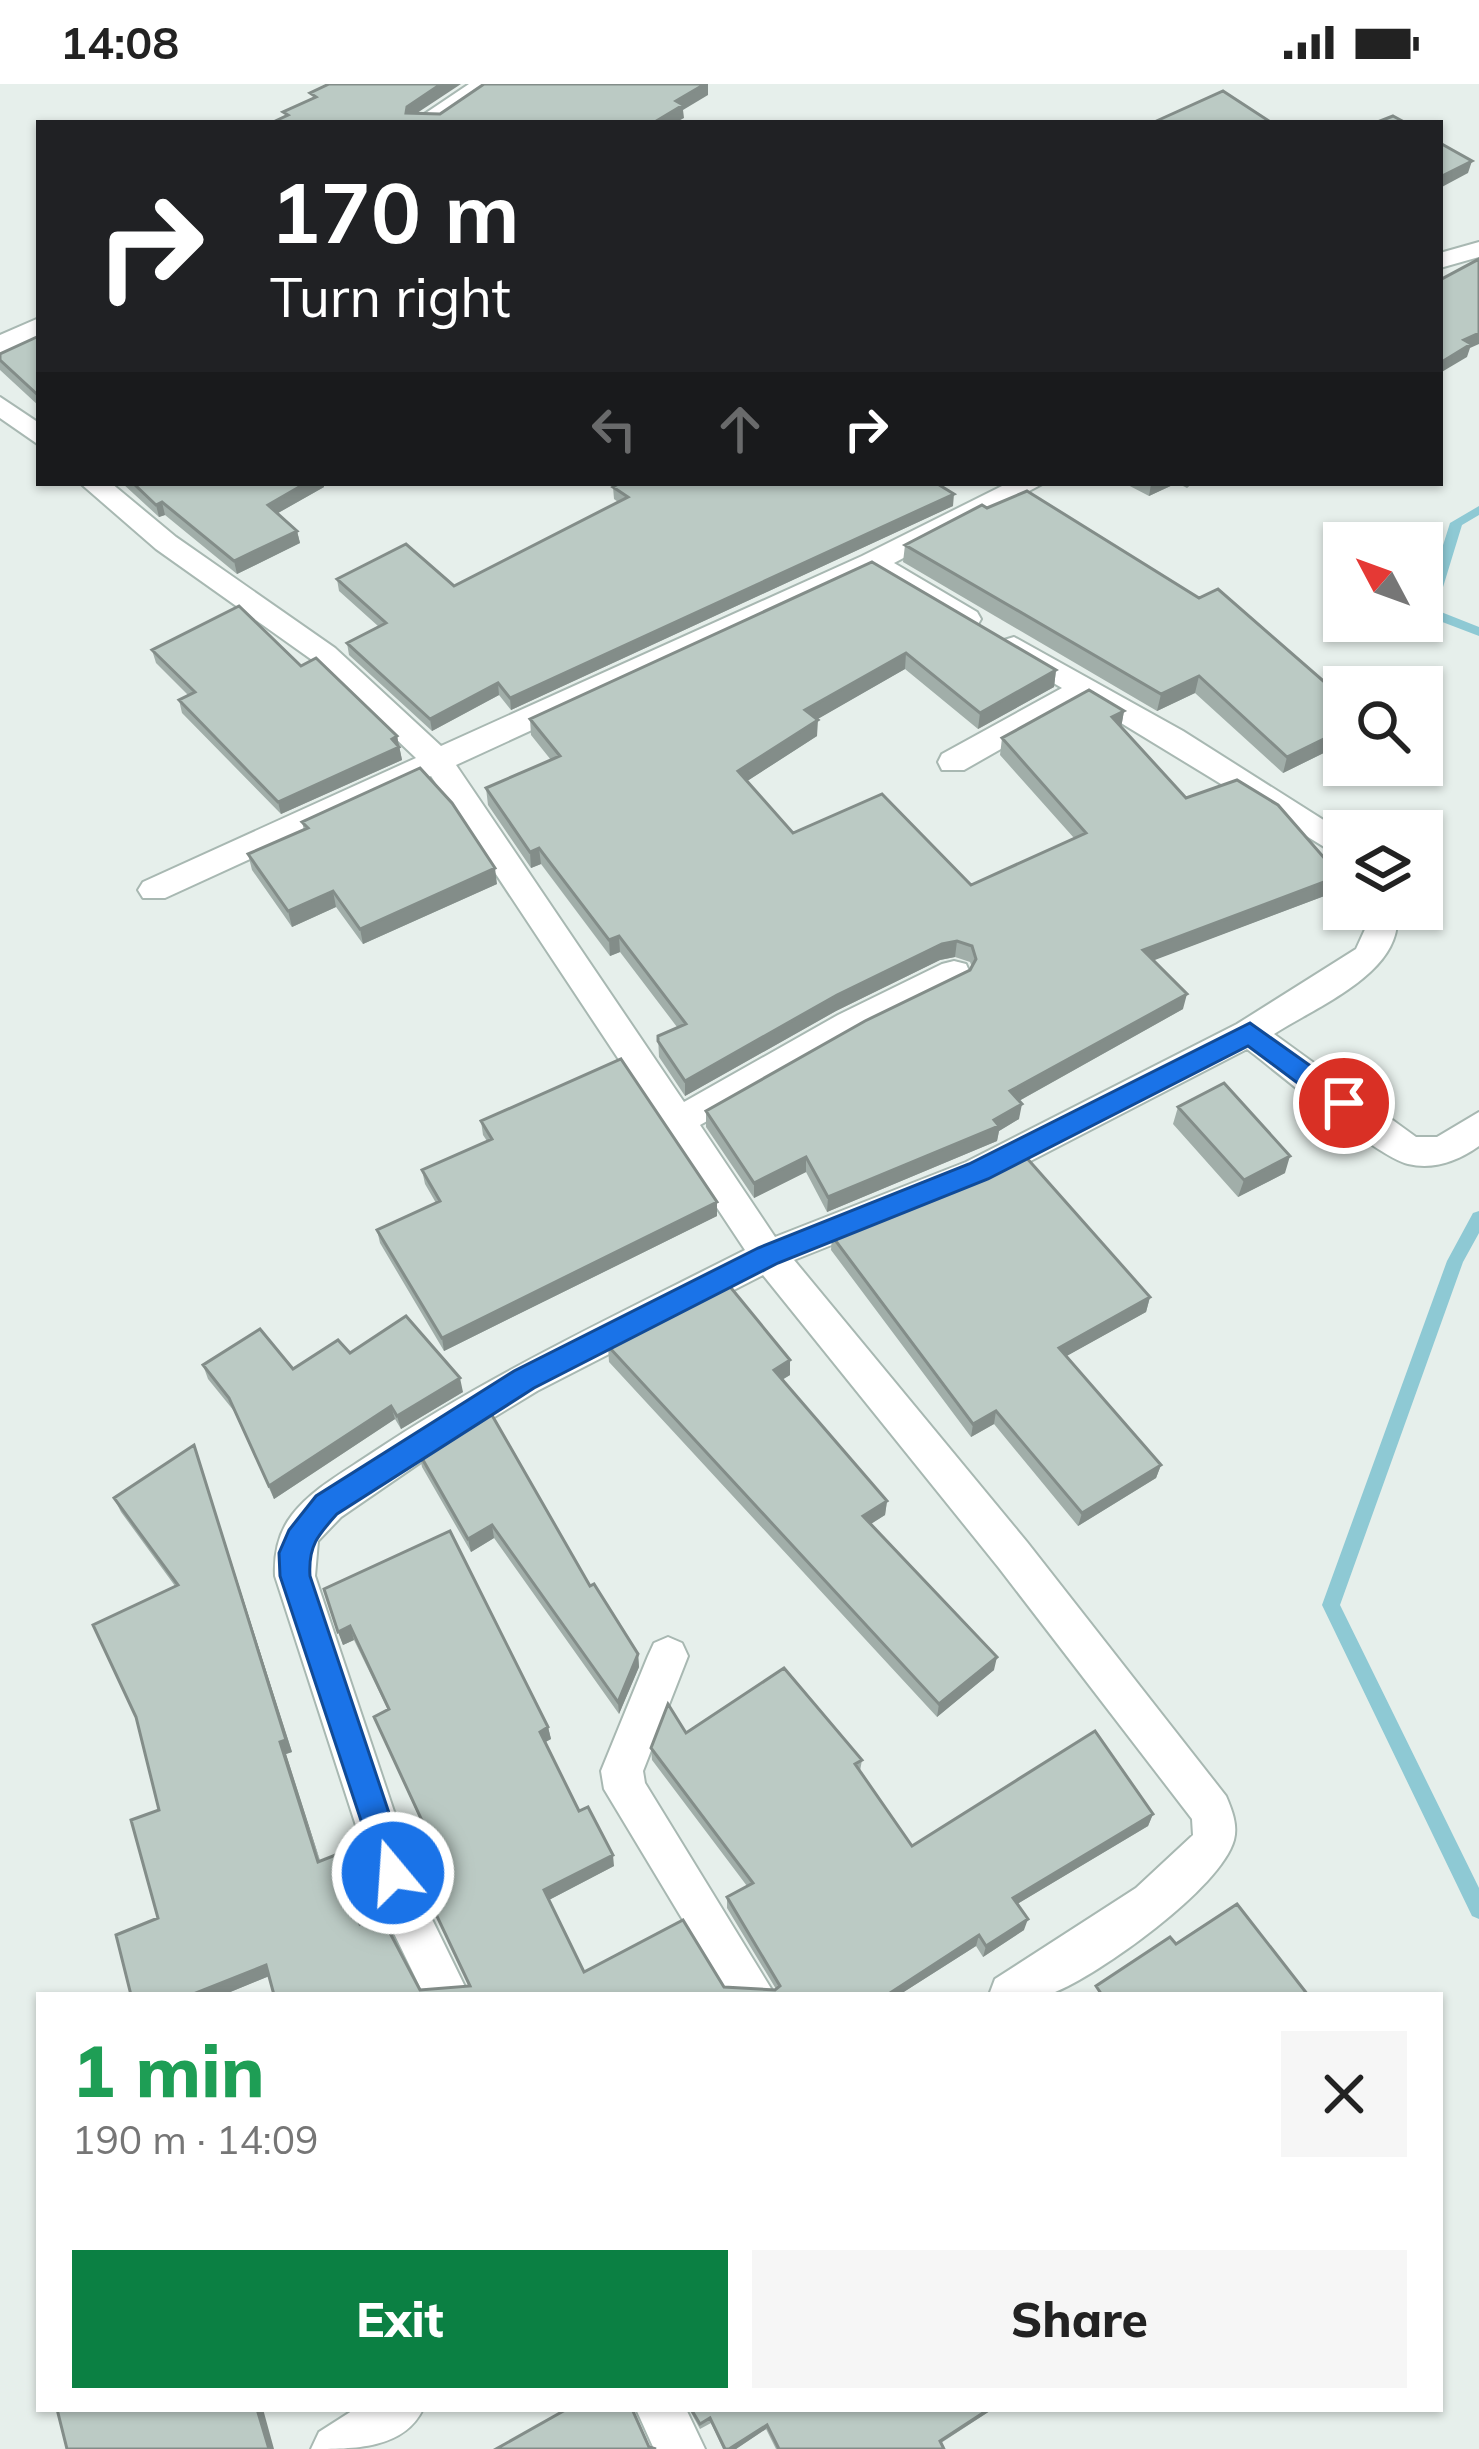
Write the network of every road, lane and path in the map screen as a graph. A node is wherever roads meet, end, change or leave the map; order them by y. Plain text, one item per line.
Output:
1 (485, 84) edge
2 (428, 120) edge
3 (1479, 249) edge
4 (1443, 261) edge
5 (36, 327) edge
6 (0, 345) edge
7 (0, 405) edge
8 (36, 435) edge
9 (98, 486) edge
10 (1024, 486) edge
11 (872, 562) junction
12 (1085, 688) junction
13 (436, 759) junction
14 (953, 762) dead end
15 (1323, 831) edge
16 (154, 890) dead end
17 (1381, 930) edge
18 (954, 973) edge
19 (1250, 1033) junction
20 (677, 1122) junction
21 (1479, 1126) edge
22 (768, 1256) junction
23 (668, 1656) dead end
24 (446, 1992) edge
25 (751, 1992) edge
26 (1015, 1992) edge
27 (394, 2412) edge
28 (662, 2412) edge
29 (336, 2449) edge
30 (680, 2449) edge

1 - 2 street
3 - 4 street
5 - 6 street
7 - 8 street
9 - 13 street
10 - 11 street
11 - 12 street
11 - 13 street
12 - 14 street
12 - 15 street
13 - 16 street
13 - 20 street
17 - 19 street
18 - 20 street
19 - 21 street
19 - 22 street
20 - 22 street
22 - 24 street
22 - 26 street
23 - 25 street
27 - 29 street
28 - 30 street

